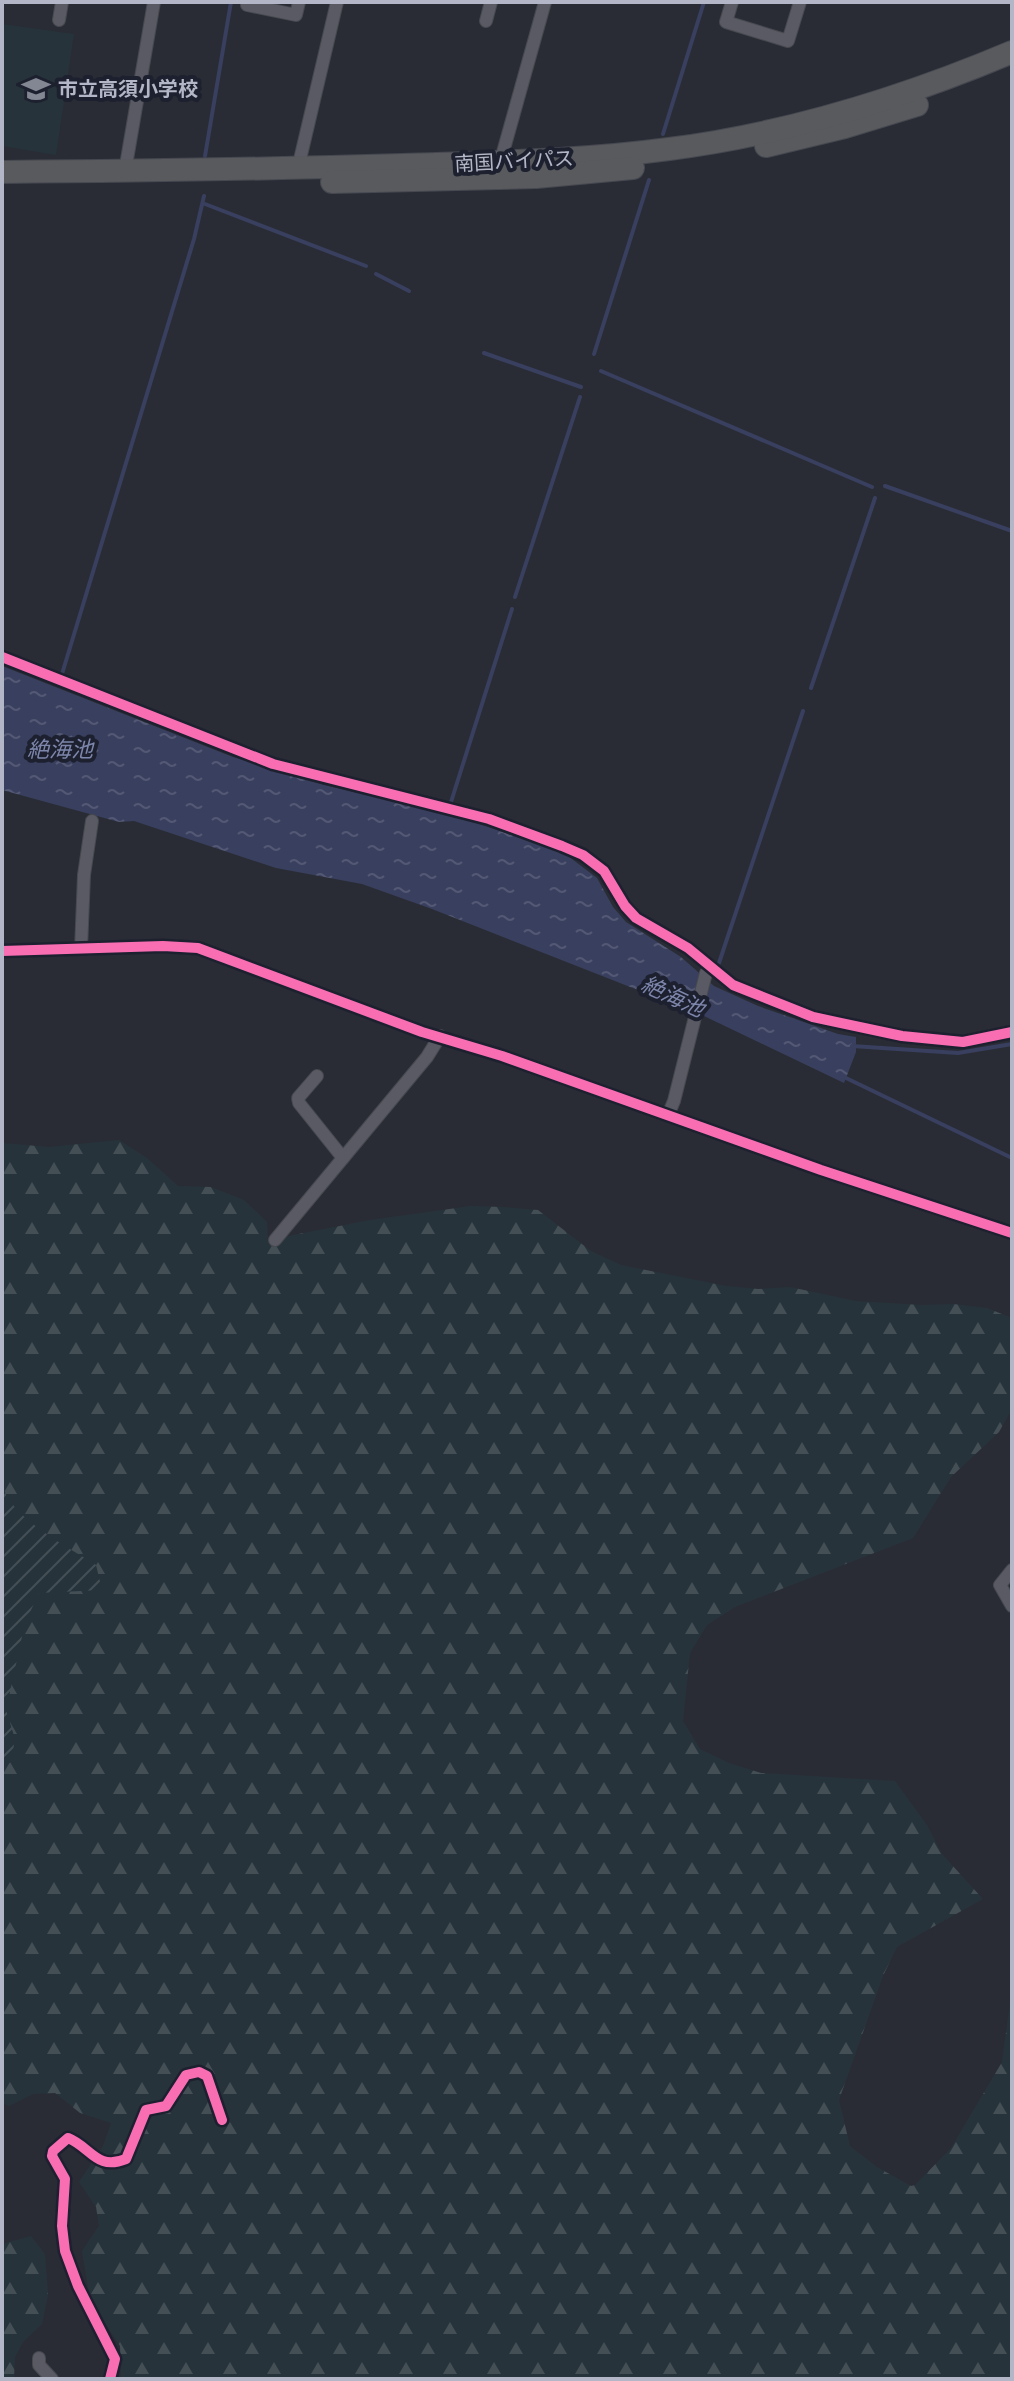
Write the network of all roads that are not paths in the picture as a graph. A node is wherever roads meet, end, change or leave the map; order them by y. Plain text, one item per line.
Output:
1 (62, 2) edge
2 (154, 2) edge
3 (299, 2) edge
4 (337, 2) edge
5 (491, 2) edge
6 (545, 2) edge
7 (732, 2) edge
8 (800, 2) edge
9 (247, 5) dead end
10 (59, 20) dead end
11 (486, 21) dead end
12 (1012, 52) edge
13 (1012, 68) edge
14 (500, 163) junction
15 (298, 168) junction
16 (125, 171) junction
17 (2, 172) edge
18 (2, 187) edge
19 (2, 657) edge
20 (92, 821) dead end
21 (81, 949) junction
22 (2, 951) edge
23 (708, 971) junction
24 (1012, 1032) edge
25 (440, 1036) junction
26 (317, 1076) dead end
27 (668, 1115) junction
28 (343, 1158) junction
29 (1012, 1233) edge
30 (275, 1240) dead end
31 (1012, 1570) edge
32 (1012, 1606) edge
33 (222, 2120) dead end
34 (39, 2358) dead end
35 (52, 2379) edge
36 (110, 2379) edge

1 - 10 street
2 - 16 street
3 - 9 street
4 - 15 street
5 - 11 street
6 - 14 street
7 - 8 street
12 - 14 highway, 南国バイパス
13 - 18 highway, 南国バイパス
14 - 15 highway, 南国バイパス
15 - 16 highway, 南国バイパス
16 - 17 highway, 南国バイパス
19 - 23 street
20 - 21 street
21 - 22 street
21 - 25 street
23 - 24 street
23 - 27 street
25 - 27 street
25 - 28 street
26 - 28 street
27 - 29 street
28 - 30 street
31 - 32 street
33 - 36 street
34 - 35 street

